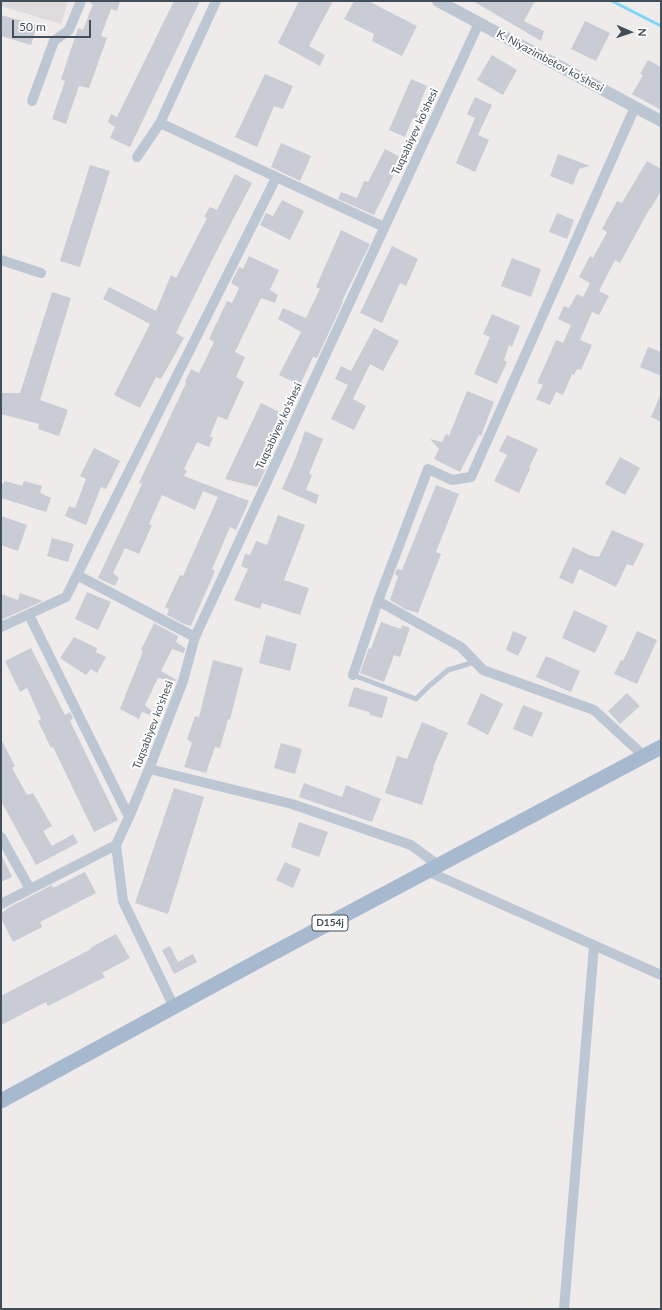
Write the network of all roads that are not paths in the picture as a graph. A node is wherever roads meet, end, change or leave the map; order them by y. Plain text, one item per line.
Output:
1 (81, 1) edge
2 (216, 1) edge
3 (438, 1) edge
4 (479, 23) junction
5 (32, 101) dead end
6 (635, 107) junction
7 (661, 121) edge
8 (160, 123) junction
9 (137, 157) dead end
10 (276, 178) junction
11 (384, 227) junction
12 (1, 260) edge
13 (41, 273) dead end
14 (77, 575) junction
15 (378, 601) junction
16 (29, 614) junction
17 (1, 627) edge
18 (195, 637) junction
19 (475, 662) junction
20 (353, 675) joint
21 (661, 747) edge
22 (644, 756) junction
23 (149, 769) junction
24 (130, 818) junction
25 (1, 837) edge
26 (116, 845) junction
27 (433, 868) junction
28 (30, 889) junction
29 (1, 904) edge
30 (594, 946) junction
31 (661, 975) edge
32 (174, 1007) junction
33 (1, 1101) edge
34 (564, 1309) edge

1 - 5 street
2 - 8 street
3 - 4 street, K. Niyazimbetov ko'shesi
4 - 6 street, K. Niyazimbetov ko'shesi
4 - 11 street, Tuqsabiyev ko'shesi
6 - 7 street, K. Niyazimbetov ko'shesi
6 - 15 street
8 - 9 street
8 - 10 street
10 - 11 street
10 - 14 street
11 - 18 street, Tuqsabiyev ko'shesi
12 - 13 street
14 - 16 street
14 - 18 street
15 - 19 street
15 - 20 street
16 - 17 street
16 - 24 street
18 - 23 street, Tuqsabiyev ko'shesi
19 - 20 lane
19 - 22 street
21 - 22 main road, D154j
22 - 27 main road, D154j
23 - 24 street, Tuqsabiyev ko'shesi
23 - 27 street
24 - 26 street, Tuqsabiyev ko'shesi
25 - 28 street
26 - 28 street
26 - 32 street
27 - 30 street
27 - 32 main road, D154j
28 - 29 street
30 - 31 street
30 - 34 street
32 - 33 main road, D154j

